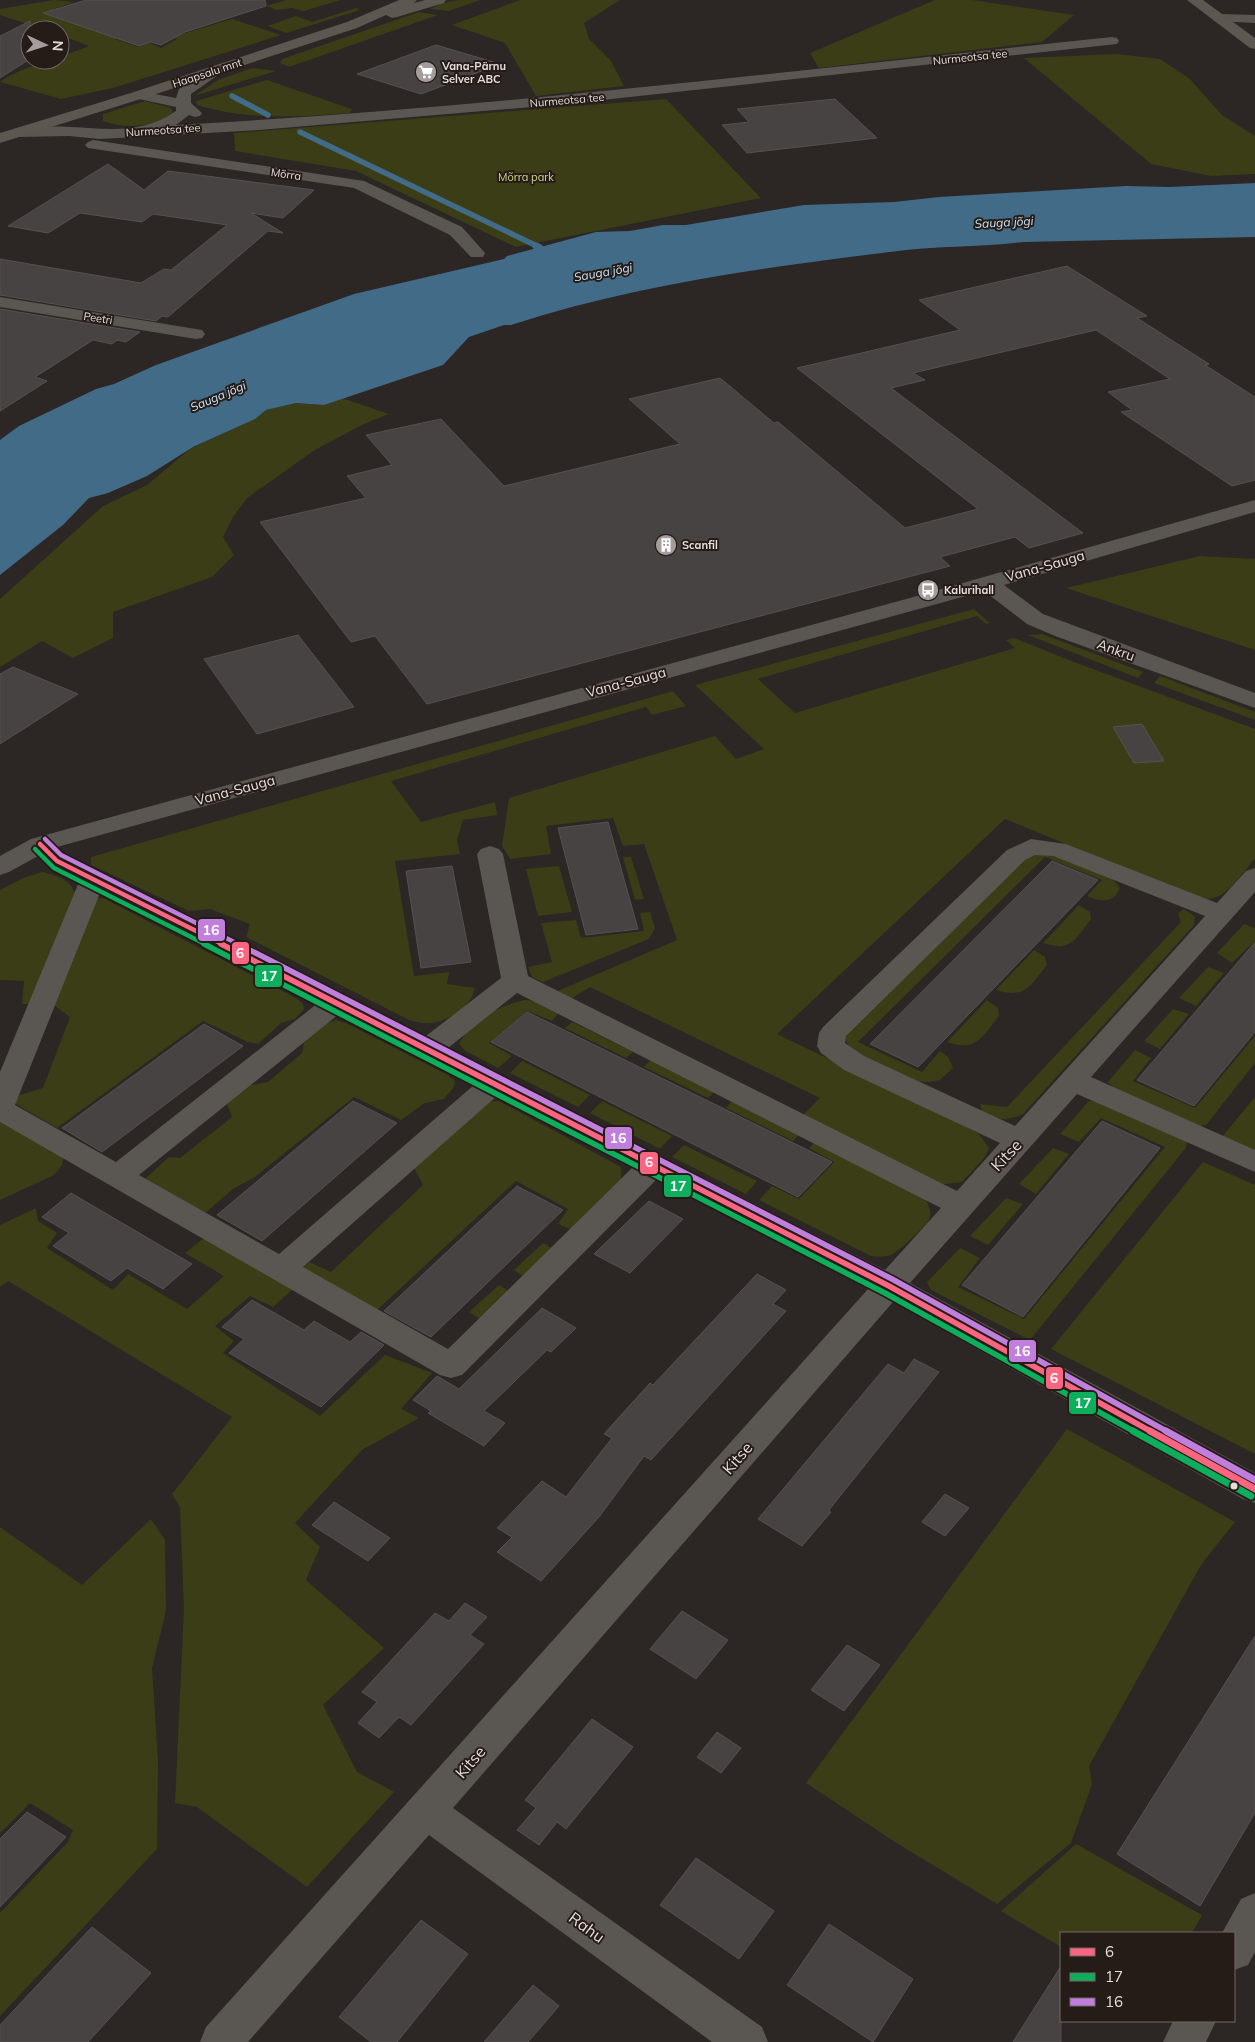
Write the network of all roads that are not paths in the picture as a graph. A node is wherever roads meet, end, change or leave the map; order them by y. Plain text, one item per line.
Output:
1 (410, 0) edge
2 (1194, 0) edge
3 (435, 1) edge
4 (1255, 19) edge
5 (1223, 22) junction
6 (352, 25) junction
7 (1255, 27) edge
8 (1112, 41) dead end
9 (1255, 45) edge
10 (216, 70) junction
11 (139, 95) junction
12 (90, 110) junction
13 (191, 115) junction
14 (137, 131) junction
15 (20, 132) junction
16 (0, 138) edge
17 (77, 143) dead end
18 (180, 158) junction
19 (477, 253) dead end
20 (0, 302) edge
21 (196, 334) dead end
22 (1255, 506) edge
23 (987, 583) junction
24 (1255, 701) edge
25 (40, 844) junction
26 (490, 854) dead end
27 (0, 867) edge
28 (1255, 876) edge
29 (93, 879) junction
30 (1222, 914) junction
31 (515, 981) junction
32 (337, 1002) junction
33 (427, 1050) junction
34 (1074, 1081) junction
35 (493, 1084) junction
36 (0, 1108) edge
37 (1020, 1140) junction
38 (1255, 1162) edge
39 (654, 1166) junction
40 (118, 1176) junction
41 (960, 1205) junction
42 (281, 1269) junction
43 (889, 1286) junction
44 (1255, 1489) edge
45 (426, 1811) junction
46 (1255, 1912) edge
47 (1235, 1949) edge
48 (1194, 2022) edge
49 (221, 2042) edge
50 (746, 2042) edge
51 (1184, 2042) edge

1 - 6 main road, Haapsalu mnt
2 - 5 main road
3 - 6 main road
4 - 5 street
5 - 7 street
5 - 9 main road
6 - 10 main road, Haapsalu mnt
8 - 13 street, Nurmeotsa tee
10 - 11 main road, Haapsalu mnt
10 - 13 street
11 - 12 main road, Haapsalu mnt
11 - 13 street
12 - 14 street
12 - 15 main road, Haapsalu mnt
13 - 14 street, Nurmeotsa tee
13 - 14 street
13 - 18 street
14 - 15 street, Nurmeotsa tee
15 - 16 main road, Haapsalu mnt
17 - 18 street, Mõrra
18 - 19 street, Mõrra
20 - 21 street, Peetri
22 - 23 street, Vana-Sauga
23 - 24 street, Ankru
23 - 25 street, Vana-Sauga
25 - 27 street, Vana-Sauga
25 - 29 street
26 - 31 street
28 - 30 street, Kitse
29 - 32 street
29 - 36 street
30 - 34 street, Kitse
30 - 37 street
31 - 33 street
31 - 41 street
32 - 33 street
32 - 40 street
33 - 35 street
34 - 37 street, Kitse
34 - 38 street
35 - 39 street
35 - 42 street
36 - 40 street
37 - 41 street, Kitse
39 - 42 street
39 - 43 street
40 - 42 street
41 - 43 street, Kitse
43 - 44 street
43 - 45 street, Kitse
45 - 49 street, Kitse
45 - 50 street, Rahu
46 - 47 street
48 - 51 street

